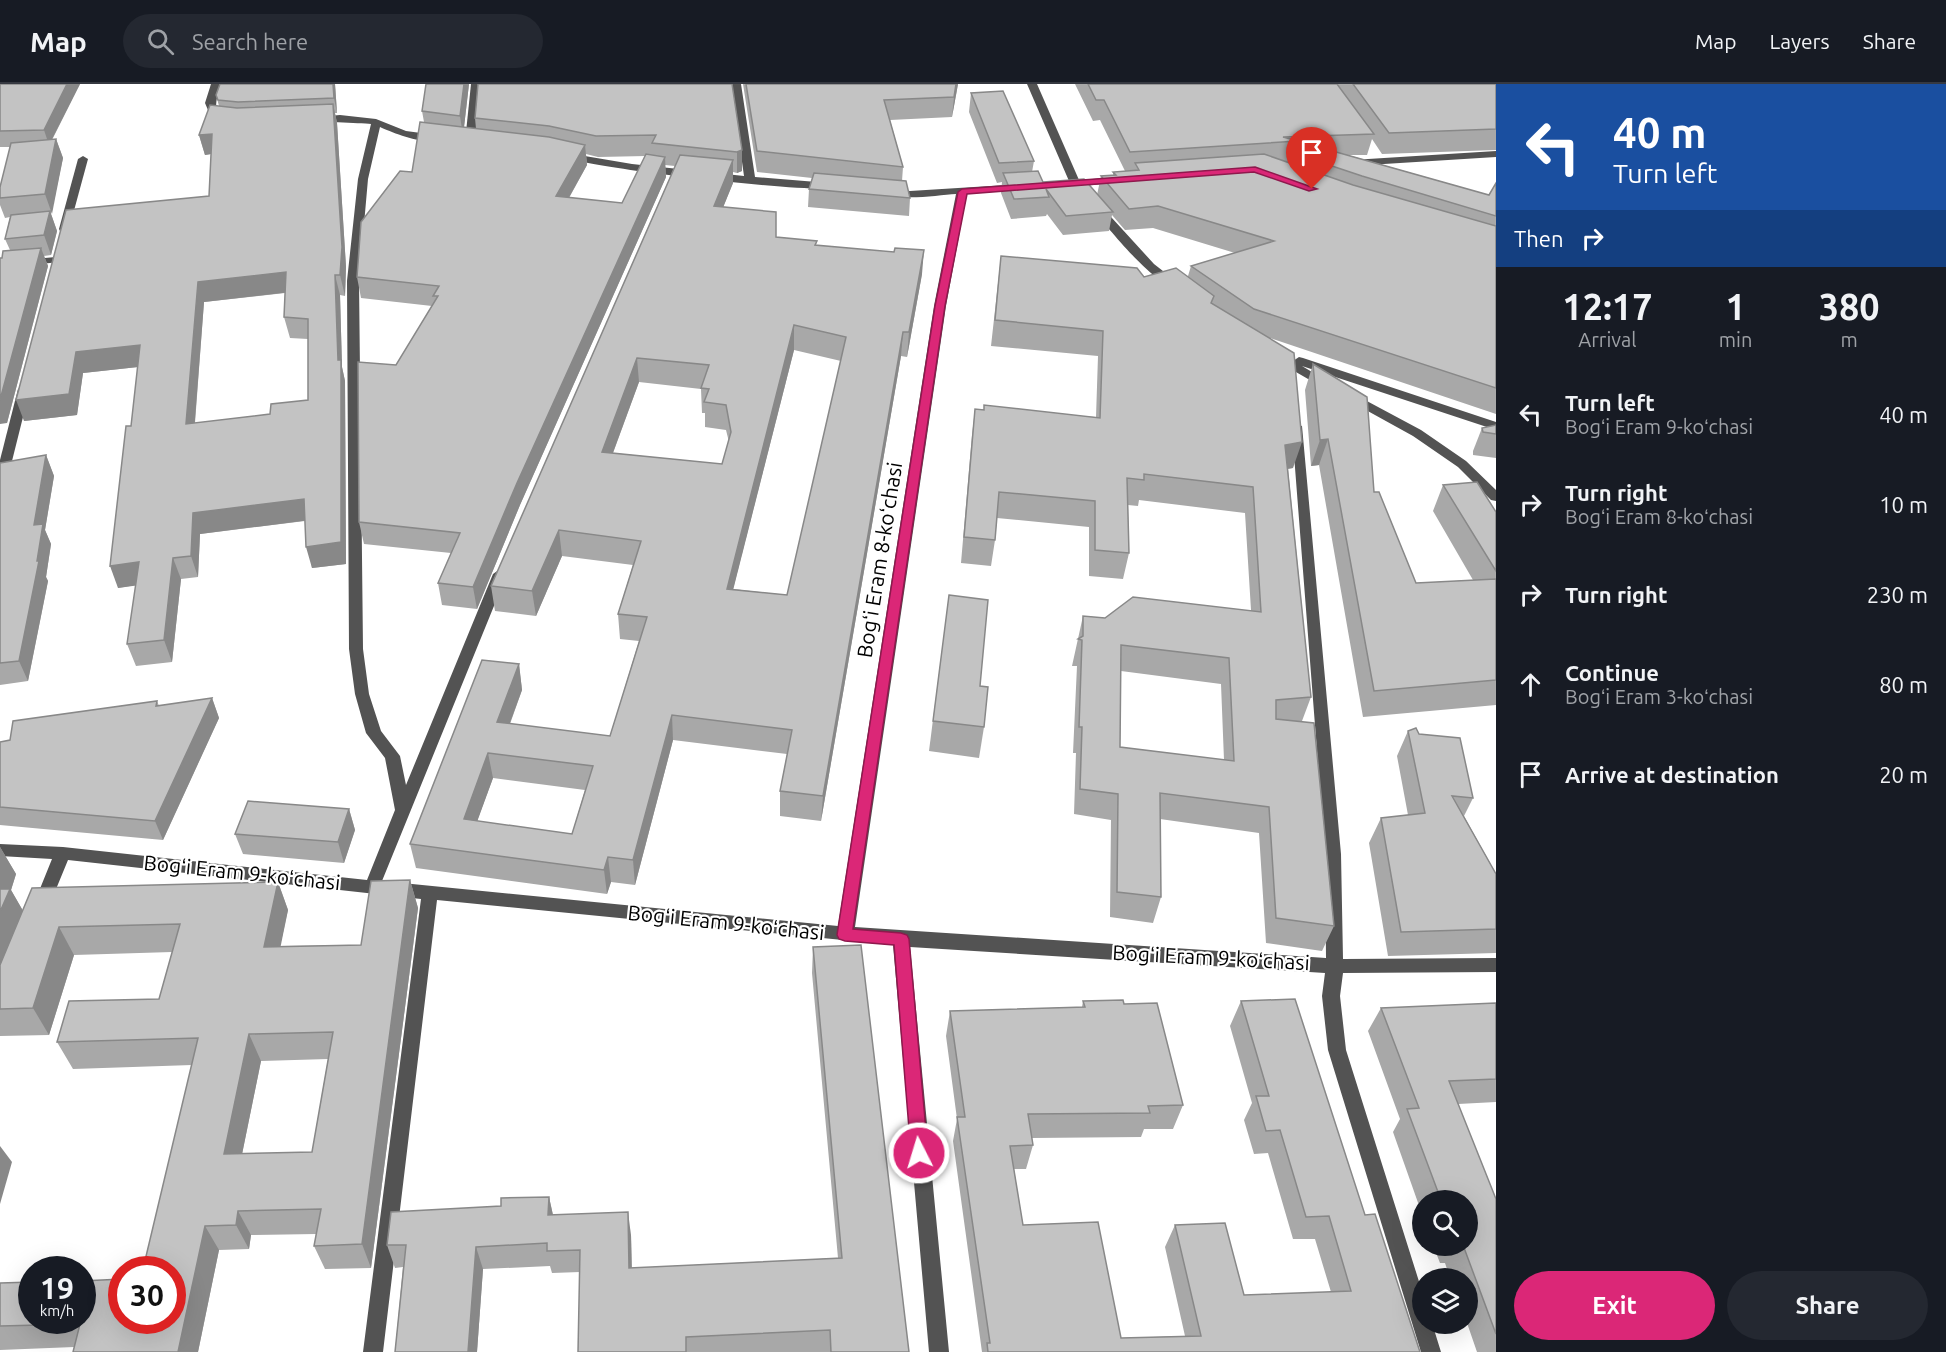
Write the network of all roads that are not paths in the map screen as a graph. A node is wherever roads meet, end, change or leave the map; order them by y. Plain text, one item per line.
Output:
1 (216, 84) edge
2 (477, 84) edge
3 (736, 84) edge
4 (1032, 84) edge
5 (309, 120) edge
6 (234, 122) edge
7 (376, 122) junction
8 (459, 141) junction
9 (482, 144) edge
10 (551, 152) edge
11 (1373, 152) edge
12 (1496, 154) edge
13 (83, 159) dead end
14 (1380, 162) junction
15 (1346, 164) edge
16 (750, 179) junction
17 (1131, 179) edge
18 (1075, 183) junction
19 (1052, 185) edge
20 (841, 187) edge
21 (1030, 187) edge
22 (876, 190) edge
23 (962, 192) junction
24 (0, 265) edge
25 (1183, 292) edge
26 (1294, 366) junction
27 (28, 373) edge
28 (1295, 389) edge
29 (1297, 412) edge
30 (1496, 426) edge
31 (0, 485) edge
32 (1496, 498) edge
33 (507, 559) edge
34 (403, 810) junction
35 (0, 850) edge
36 (63, 853) junction
37 (372, 887) junction
38 (430, 893) junction
39 (36, 918) edge
40 (845, 935) junction
41 (901, 939) junction
42 (1496, 965) edge
43 (1335, 966) junction
44 (1412, 1291) edge
45 (1425, 1334) edge
46 (373, 1352) edge
47 (939, 1352) edge
48 (1431, 1352) edge

1 - 6 street
2 - 8 street
3 - 16 street
4 - 18 street
5 - 7 street
7 - 8 street
7 - 34 street
8 - 9 street
10 - 16 street
11 - 14 street
12 - 14 street
13 - 24 street
14 - 15 street
16 - 20 street
17 - 18 street
18 - 19 street
18 - 25 street
21 - 23 street
22 - 23 street
23 - 40 street, Bogʻi Eram 8-koʻchasi
26 - 28 street
26 - 30 street
26 - 32 street
27 - 31 street
29 - 43 street
33 - 34 street
34 - 37 street
35 - 36 street, Bogʻi Eram 9-koʻchasi
36 - 37 street, Bogʻi Eram 9-koʻchasi
36 - 39 street
37 - 38 street, Bogʻi Eram 9-koʻchasi
38 - 40 street, Bogʻi Eram 9-koʻchasi
38 - 46 street
40 - 41 street, Bogʻi Eram 9-koʻchasi
41 - 43 street, Bogʻi Eram 9-koʻchasi
41 - 47 street
42 - 43 street
43 - 44 street, Bogʻi Eram 9-koʻchasi
45 - 48 street, Bogʻi Eram 9-koʻchasi

